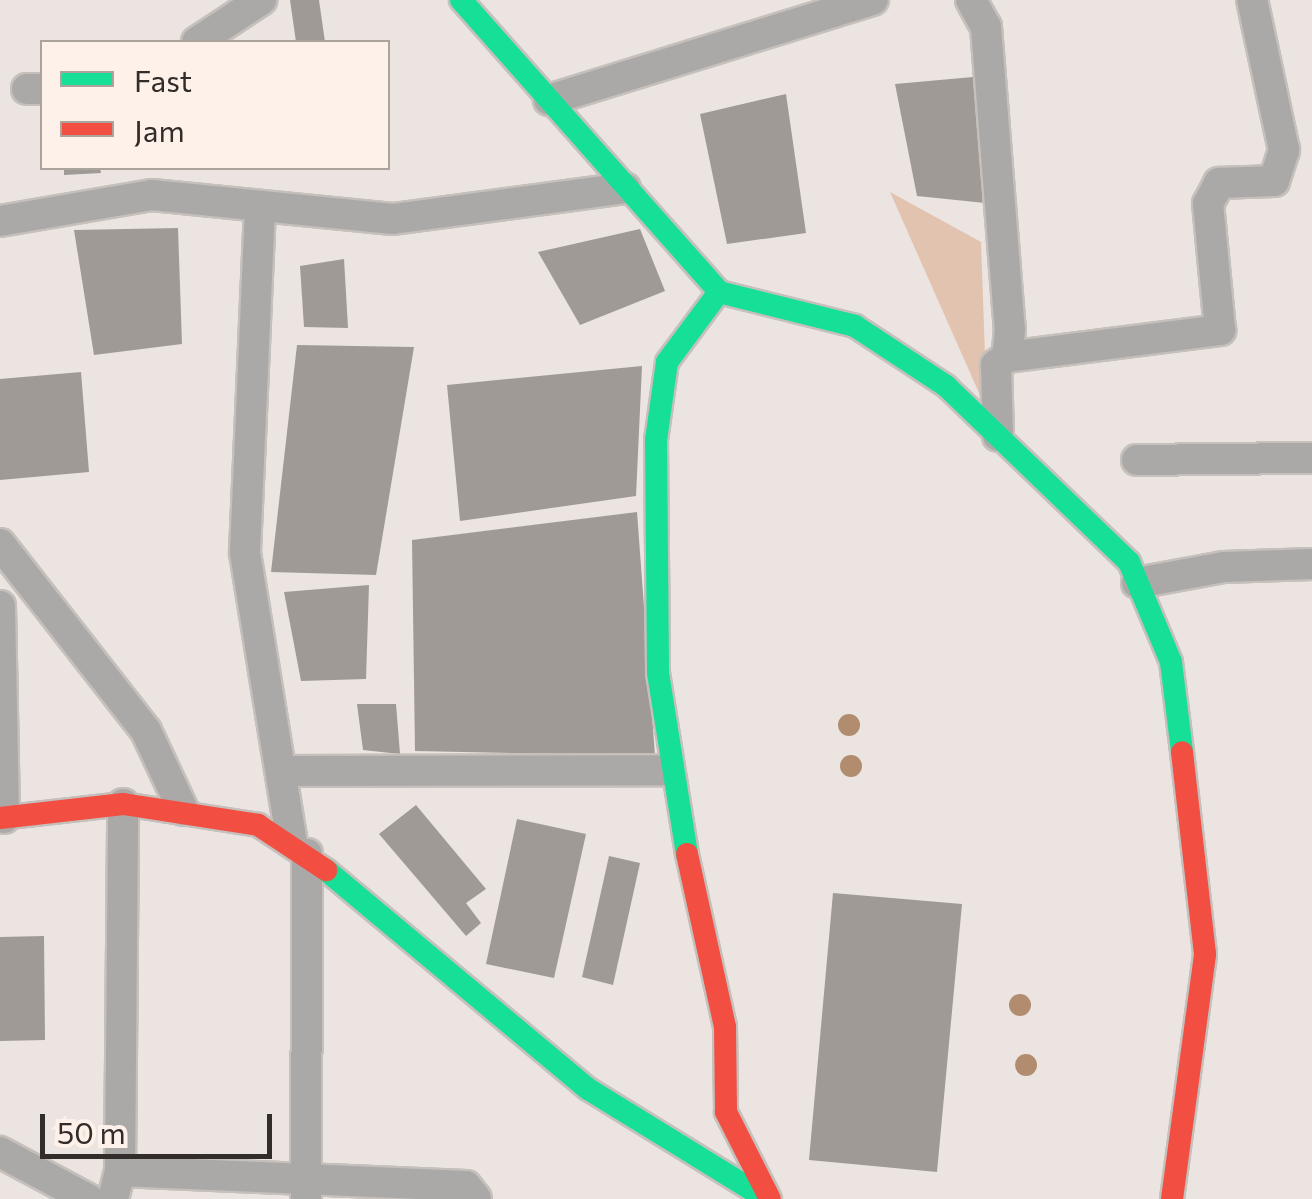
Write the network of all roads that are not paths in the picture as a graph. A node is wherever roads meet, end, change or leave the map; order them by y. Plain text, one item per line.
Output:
1 (261, 0) edge
2 (461, 0) edge
3 (873, 0) edge
4 (971, 0) edge
5 (1252, 0) edge
6 (200, 40) edge
7 (549, 100) junction
8 (183, 182) edge
9 (625, 188) junction
10 (260, 208) junction
11 (0, 221) edge
12 (719, 292) junction
13 (1007, 357) junction
14 (998, 436) junction
15 (1312, 458) edge
16 (1137, 460) dead end
17 (0, 544) edge
18 (1312, 564) edge
19 (1138, 583) junction
20 (0, 606) edge
21 (668, 770) junction
22 (286, 771) junction
23 (124, 804) junction
24 (183, 810) junction
25 (2, 818) edge
26 (299, 848) junction
27 (0, 1152) edge
28 (117, 1185) edge
29 (306, 1190) edge
30 (88, 1199) edge
31 (476, 1199) edge
32 (768, 1199) edge
33 (1172, 1199) edge

1 - 6 street
2 - 7 street
3 - 7 street
4 - 13 street
5 - 13 street
7 - 9 street
8 - 10 street
8 - 11 street
9 - 10 street
9 - 12 street
10 - 22 street
12 - 14 street
12 - 21 street
13 - 14 street
14 - 19 street
15 - 16 street
17 - 24 street
18 - 19 street
19 - 33 street
20 - 25 street
21 - 22 street
21 - 32 street
22 - 26 street
23 - 24 street
23 - 25 street
23 - 28 street
24 - 26 street
26 - 29 street
26 - 32 street
27 - 30 street
28 - 29 street
29 - 31 street

